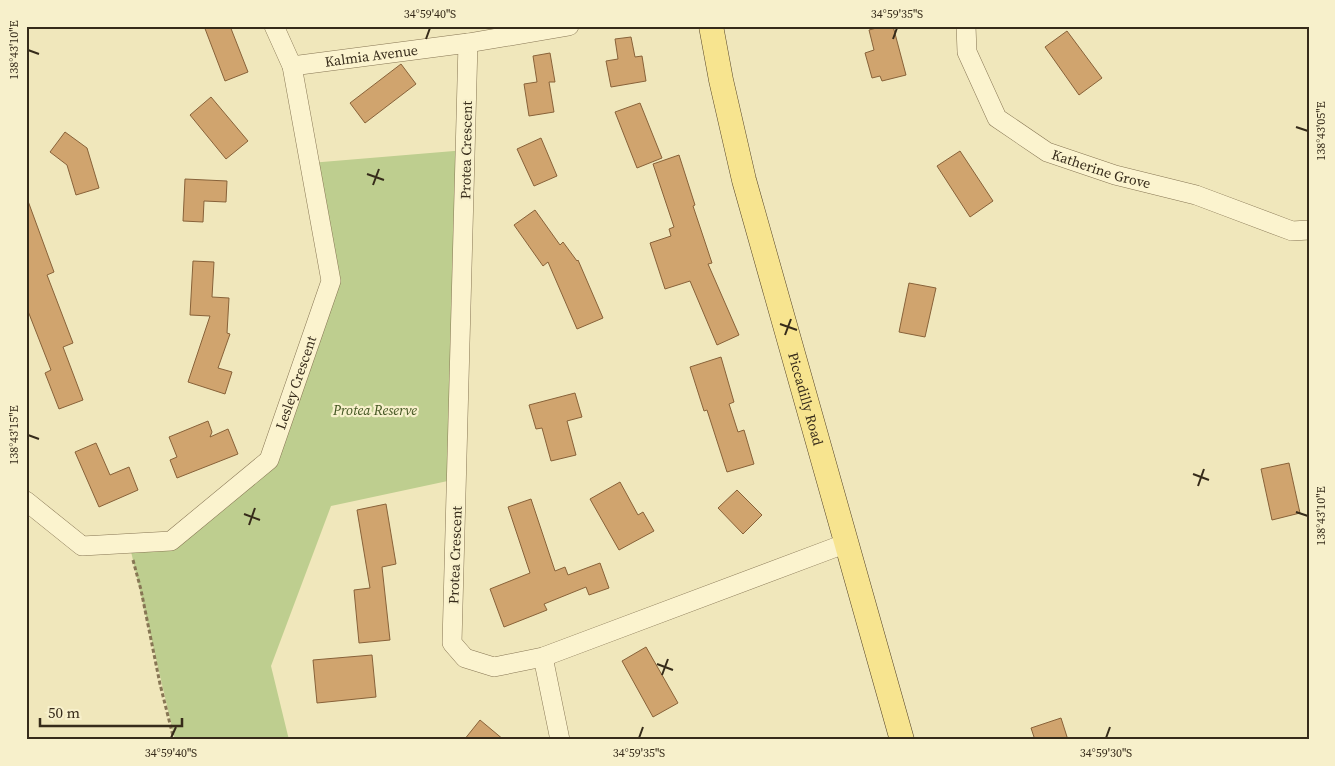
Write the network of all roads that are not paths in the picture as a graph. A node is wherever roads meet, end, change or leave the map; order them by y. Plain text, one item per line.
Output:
1 (274, 26) edge
2 (569, 26) edge
3 (711, 26) edge
4 (966, 26) edge
5 (468, 43) junction
6 (292, 66) junction
7 (1309, 230) edge
8 (26, 501) edge
9 (846, 542) junction
10 (543, 657) junction
11 (560, 740) edge
12 (902, 740) edge

1 - 6 street, Lesley Crescent
2 - 5 street, Kalmia Avenue
3 - 9 main road, Piccadilly Road
4 - 7 street, Katherine Grove
5 - 6 street, Kalmia Avenue
5 - 10 street, Protea Crescent
6 - 8 street, Lesley Crescent
9 - 10 street, Protea Crescent
9 - 12 main road, Piccadilly Road
10 - 11 street

